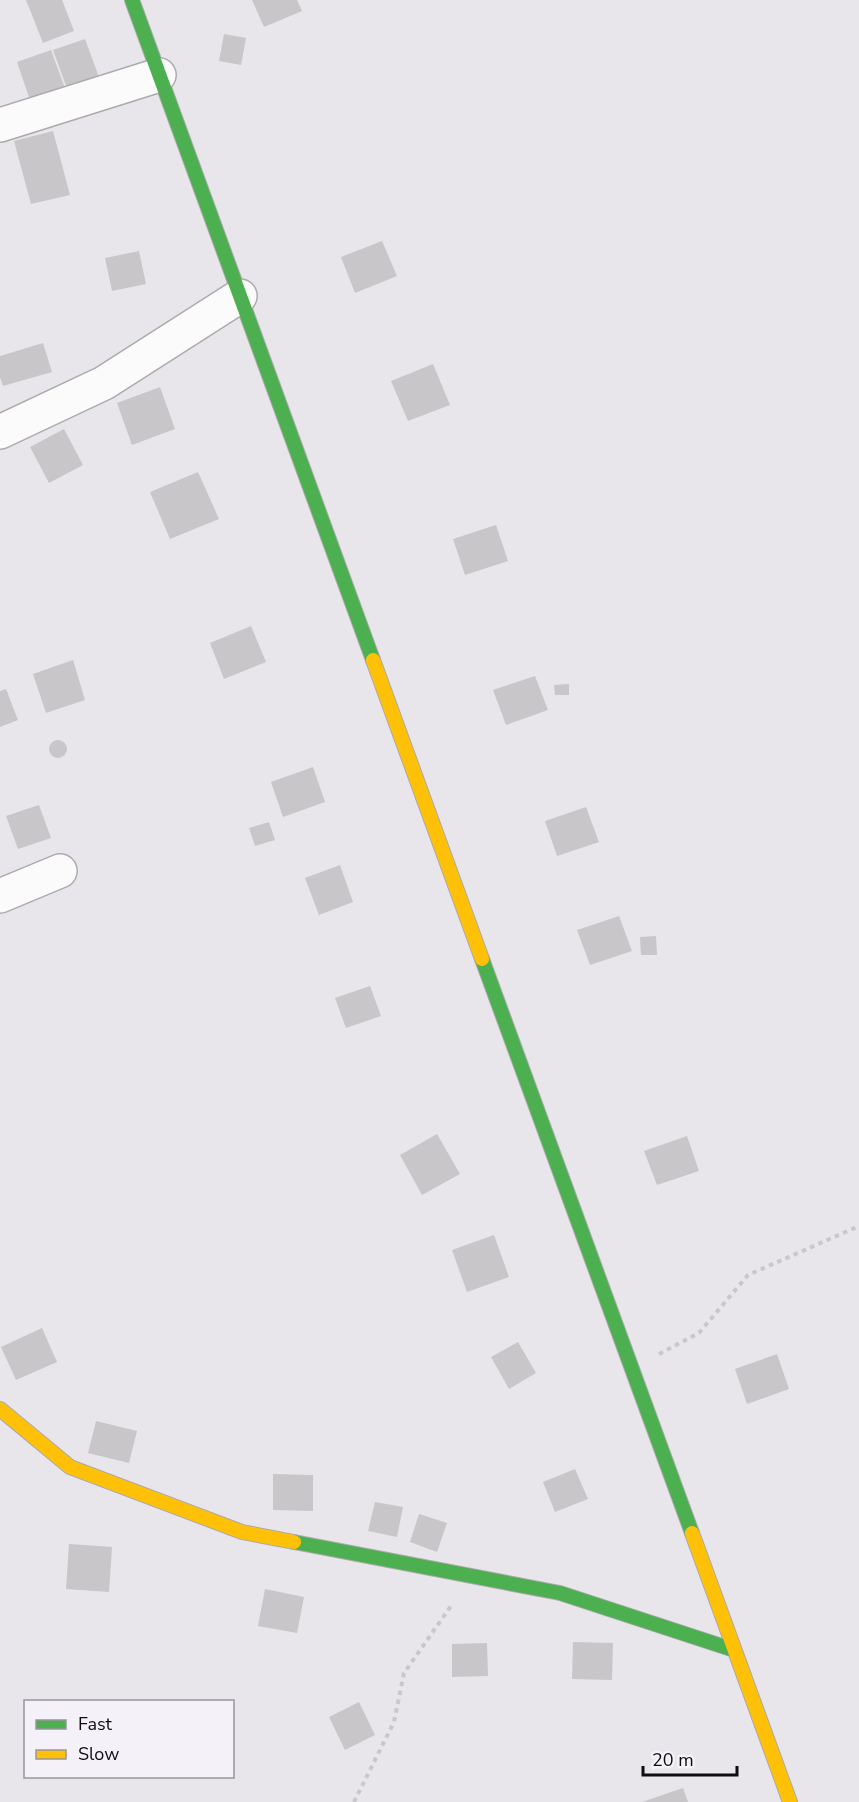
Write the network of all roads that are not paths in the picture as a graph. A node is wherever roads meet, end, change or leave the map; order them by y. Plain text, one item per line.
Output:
1 (132, 0) edge
2 (159, 75) junction
3 (0, 125) edge
4 (240, 296) junction
5 (0, 432) edge
6 (60, 871) dead end
7 (0, 896) edge
8 (0, 1409) edge
9 (734, 1650) junction
10 (790, 1802) edge

1 - 2 main road
2 - 3 street
2 - 4 main road
4 - 5 street
4 - 9 main road
6 - 7 street
8 - 9 main road
9 - 10 main road

